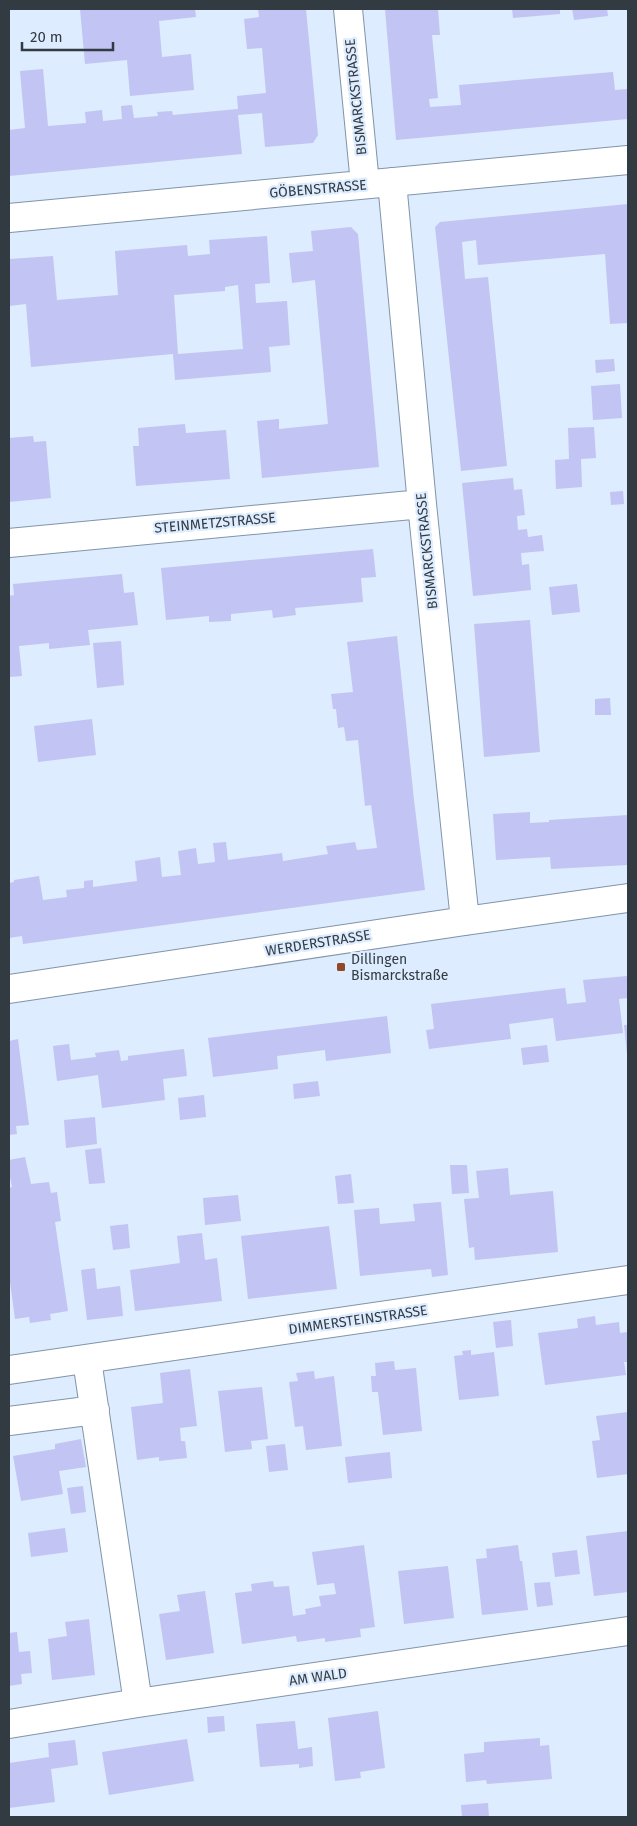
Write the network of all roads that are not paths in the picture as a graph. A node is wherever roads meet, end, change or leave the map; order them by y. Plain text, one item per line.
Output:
1 (348, 9) edge
2 (628, 160) edge
3 (392, 182) junction
4 (365, 184) junction
5 (9, 218) edge
6 (422, 504) junction
7 (9, 543) edge
8 (628, 898) edge
9 (465, 921) junction
10 (9, 989) edge
11 (628, 1280) edge
12 (87, 1360) junction
13 (9, 1370) edge
14 (95, 1410) junction
15 (9, 1421) edge
16 (628, 1631) edge
17 (138, 1703) junction
18 (9, 1724) edge

1 - 4 street, BISMARCKSTRASSE
2 - 3 street, GÖBENSTRASSE
3 - 4 street, GÖBENSTRASSE
3 - 6 street, BISMARCKSTRASSE
4 - 5 street, GÖBENSTRASSE
6 - 7 street, STEINMETZSTRASSE
6 - 9 street, BISMARCKSTRASSE
8 - 9 street, WERDERSTRASSE
9 - 10 street, WERDERSTRASSE
11 - 12 street, DIMMERSTEINSTRASSE
12 - 13 street, DIMMERSTEINSTRASSE
12 - 14 street
14 - 15 street
14 - 17 street
16 - 17 street, AM WALD
17 - 18 street, AM WALD

